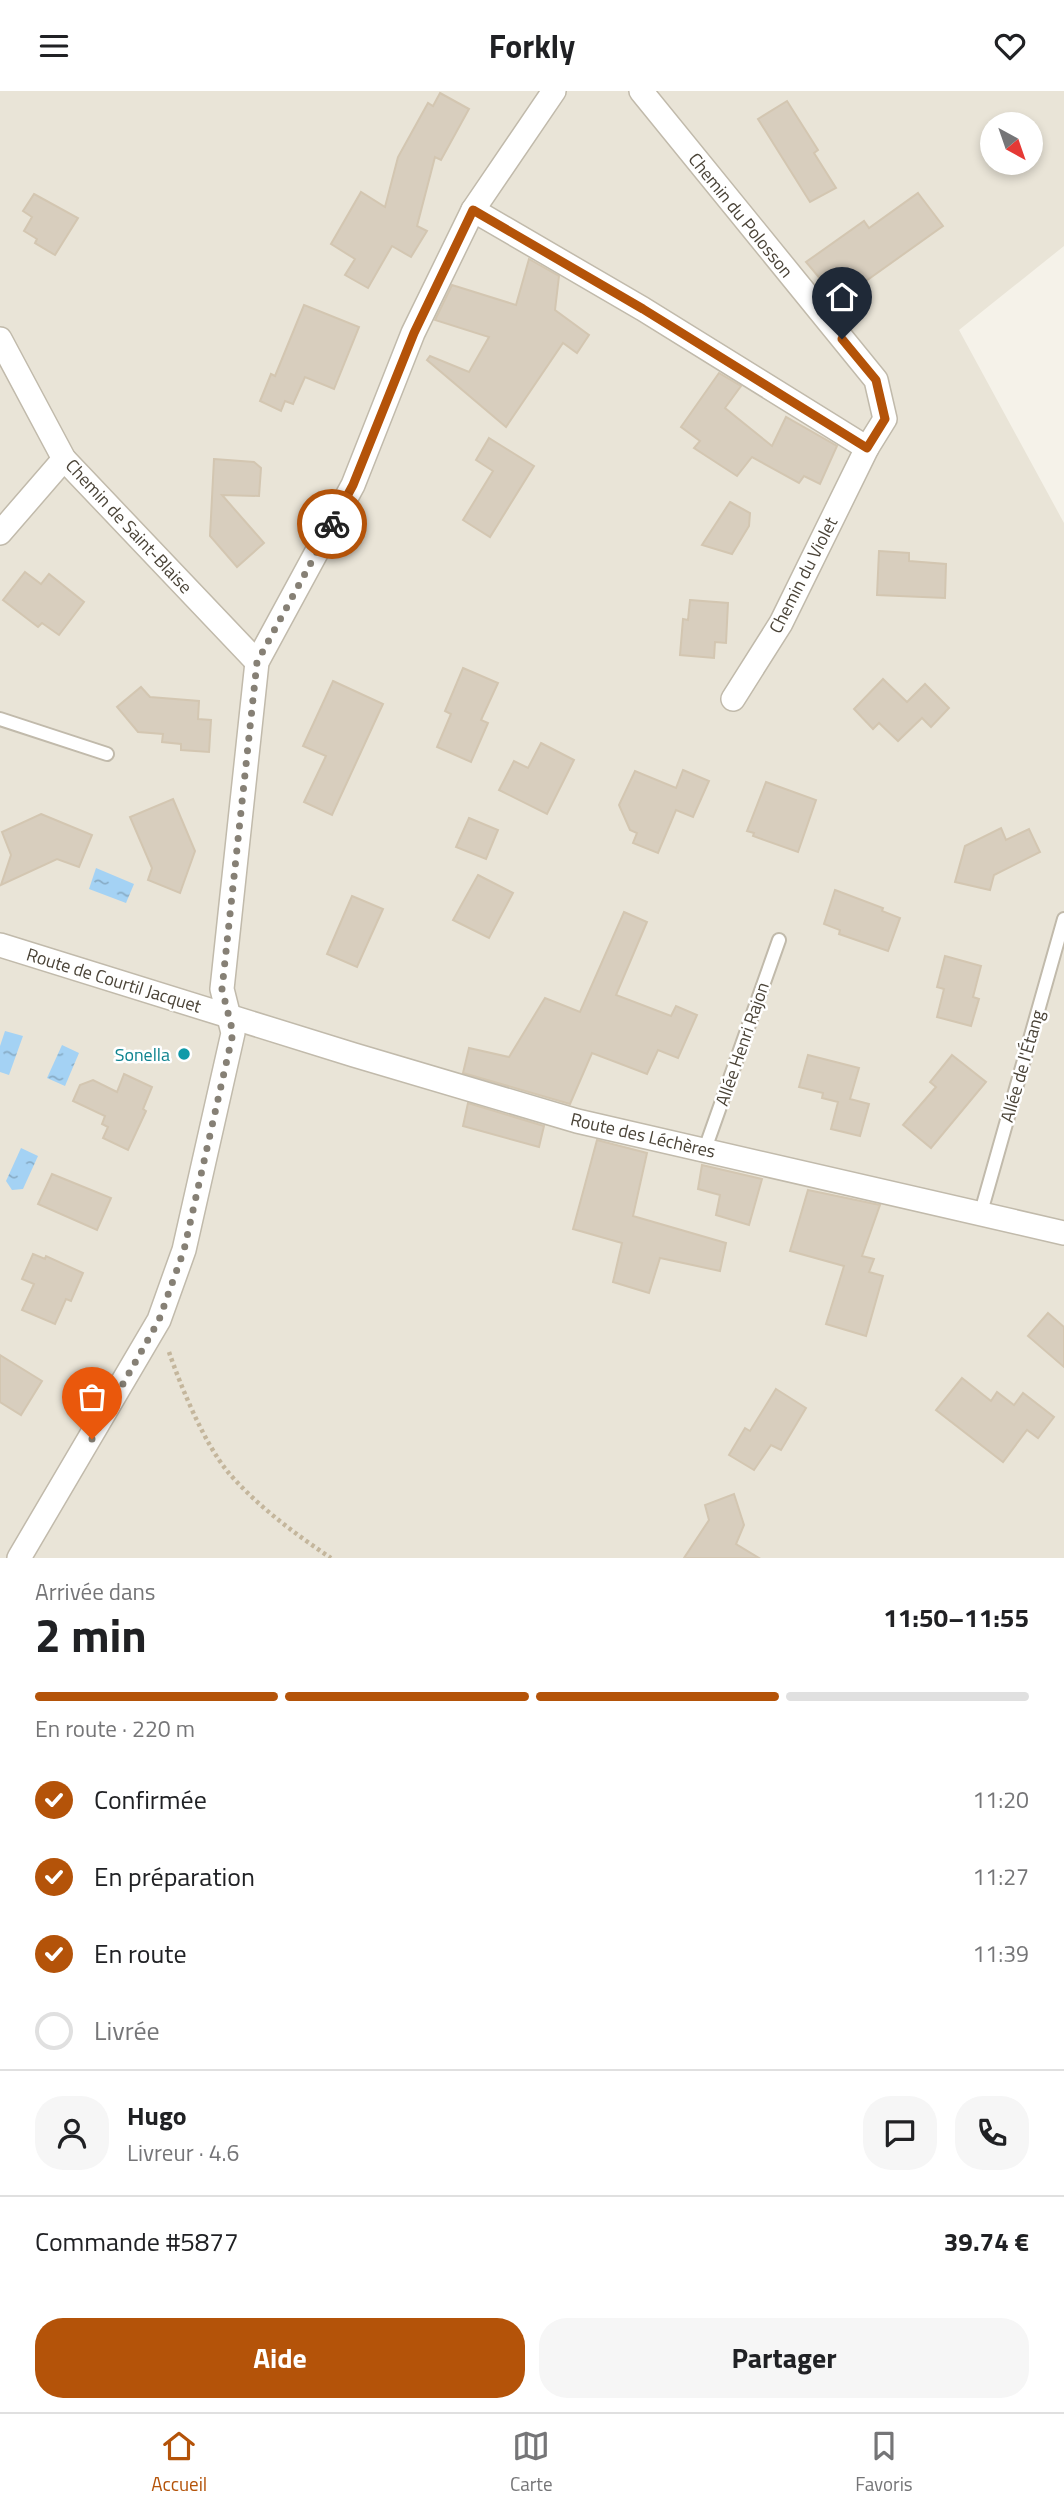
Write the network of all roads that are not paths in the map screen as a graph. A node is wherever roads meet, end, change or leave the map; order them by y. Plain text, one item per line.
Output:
1 (554, 91) edge
2 (641, 91) edge
3 (473, 210) junction
4 (0, 339) edge
5 (867, 448) junction
6 (64, 459) junction
7 (2, 527) edge
8 (257, 662) junction
9 (733, 699) dead end
10 (0, 719) edge
11 (107, 754) dead end
12 (1064, 919) edge
13 (779, 940) dead end
14 (0, 945) edge
15 (229, 1015) junction
16 (705, 1149) junction
17 (981, 1212) junction
18 (1064, 1233) edge
19 (19, 1558) edge

1 - 3 street
2 - 5 street, Chemin du Polosson
3 - 5 street
3 - 8 street
4 - 6 street, Chemin de Saint-Blaise
5 - 9 street, Chemin du Violet
6 - 7 street
6 - 8 street, Chemin de Saint-Blaise
8 - 15 street
10 - 11 lane
12 - 17 lane, Allée de l'Étang
13 - 16 lane, Allée Henri Rajon
14 - 15 street, Route de Courtil Jacquet
15 - 16 street, Route des Léchères
15 - 19 street
16 - 17 street, Route des Léchères
17 - 18 street, Route des Léchères

